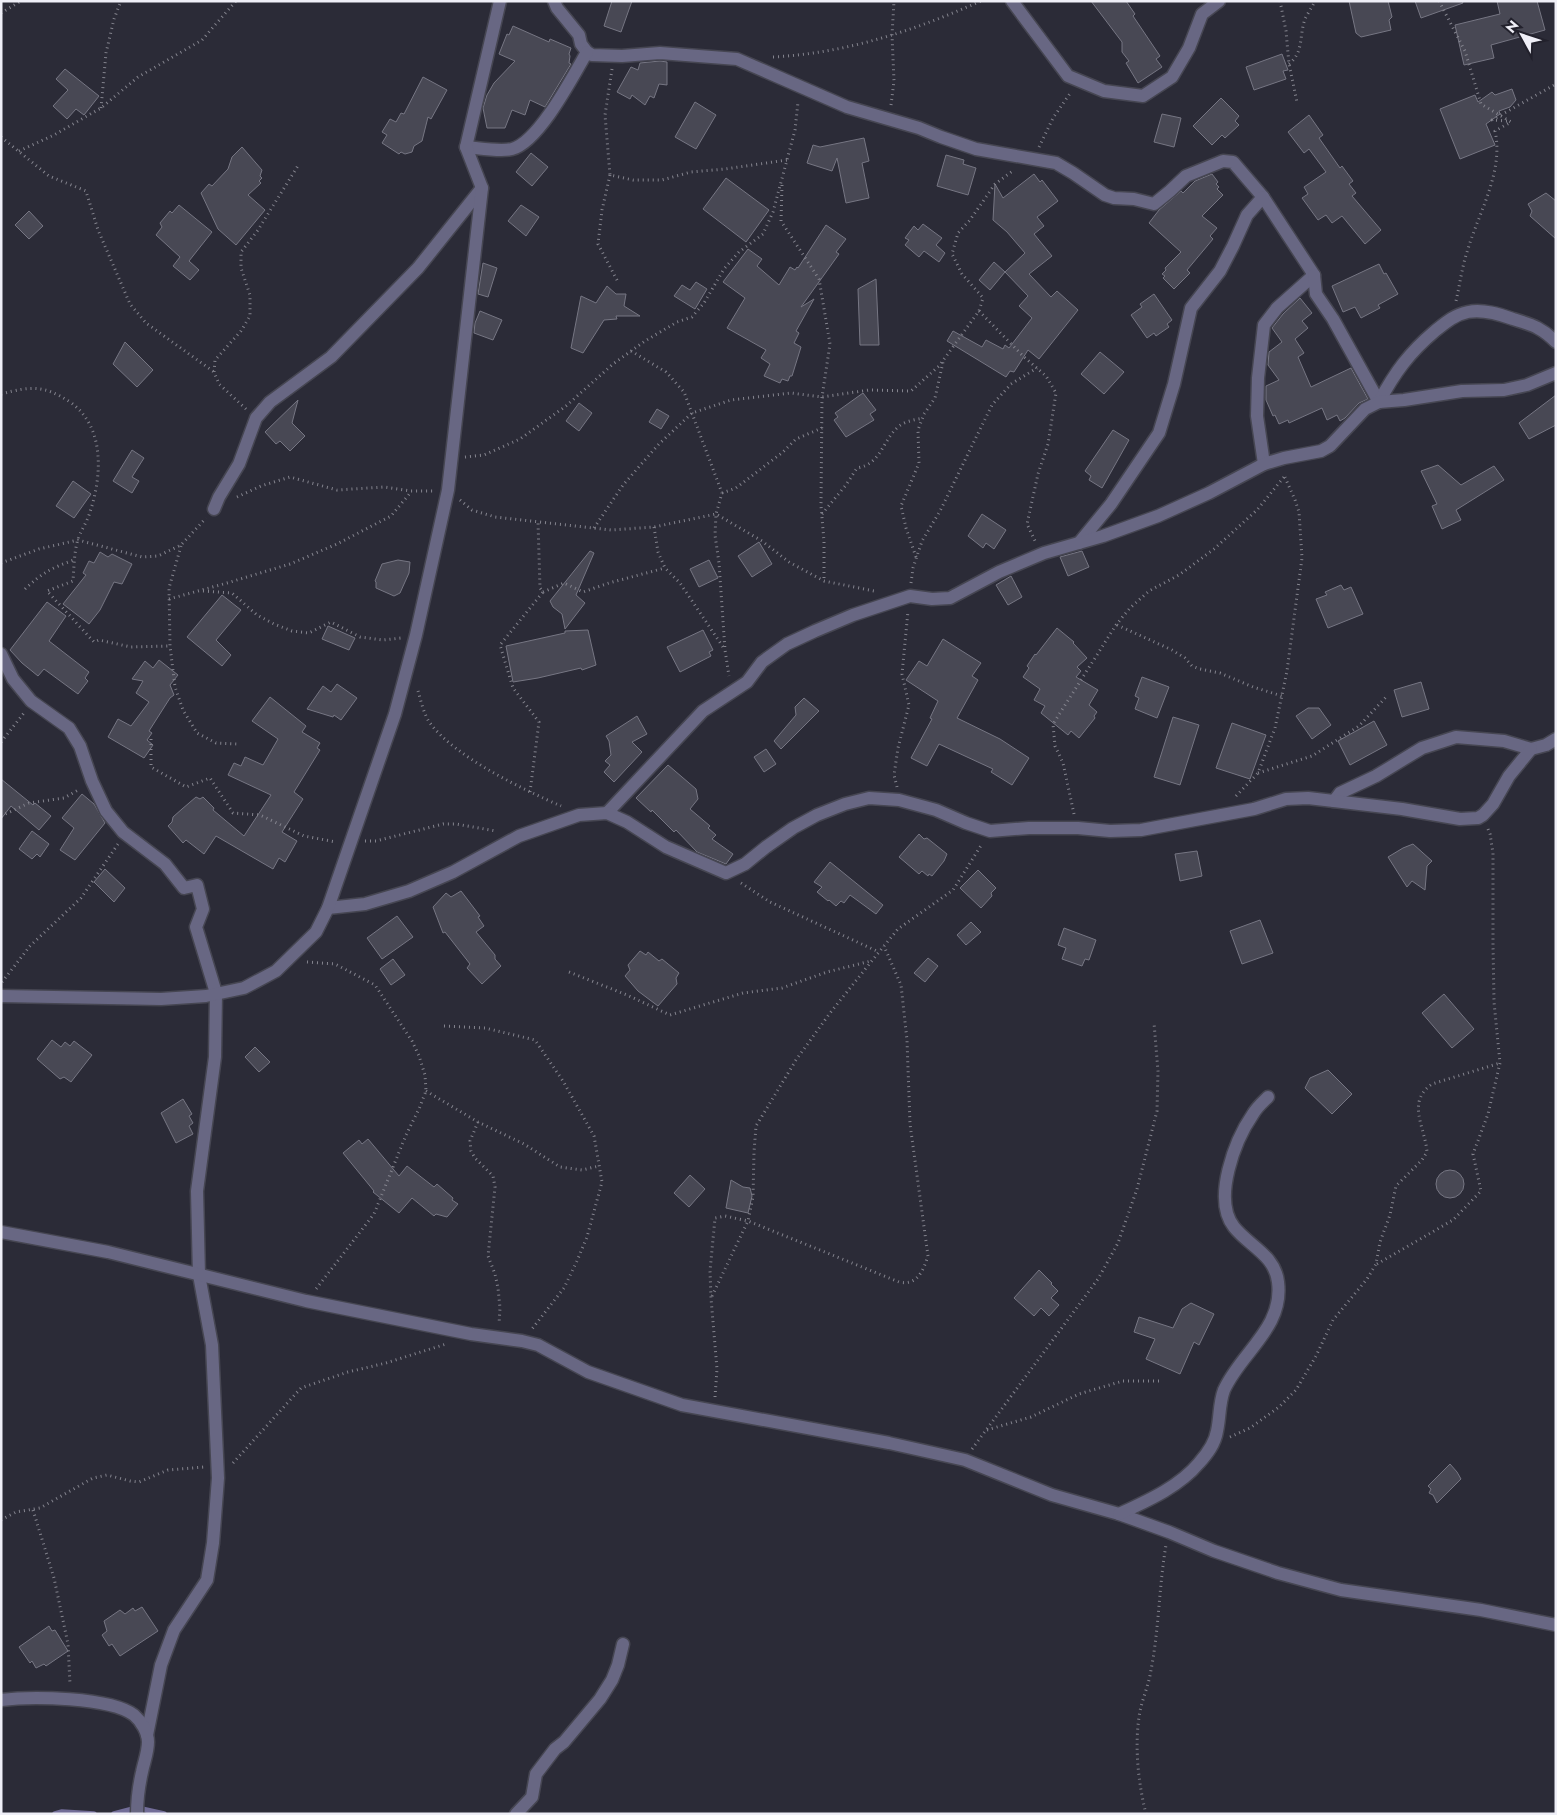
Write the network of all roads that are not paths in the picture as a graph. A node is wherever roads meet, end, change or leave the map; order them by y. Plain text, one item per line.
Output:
1 (500, 1) edge
2 (554, 1) edge
3 (1012, 1) edge
4 (1219, 1) edge
5 (587, 52) junction
6 (466, 148) junction
7 (482, 188) junction
8 (1263, 197) junction
9 (1314, 275) junction
10 (1556, 342) edge
11 (1556, 373) edge
12 (1378, 402) junction
13 (1264, 464) junction
14 (214, 509) road end
15 (1079, 542) junction
16 (1, 654) edge
17 (1553, 743) edge
18 (1531, 749) junction
19 (1334, 801) junction
20 (607, 812) junction
21 (328, 908) junction
22 (216, 993) junction
23 (1, 996) edge
24 (1268, 1097) dead end
25 (1, 1232) edge
26 (199, 1274) junction
27 (1119, 1514) junction
28 (1556, 1626) edge
29 (623, 1644) dead end
30 (1, 1700) edge
31 (147, 1735) junction
32 (137, 1814) edge
33 (516, 1814) edge

1 - 6 street
2 - 5 street
3 - 4 street
5 - 6 street
5 - 8 street
6 - 7 street
7 - 14 street
7 - 21 street
8 - 9 street
8 - 15 street
9 - 12 street
9 - 13 street
10 - 12 street
11 - 12 street
12 - 13 street
13 - 15 street
15 - 20 street
16 - 22 street
17 - 18 street
18 - 19 street
18 - 19 street
19 - 20 street
20 - 21 street
21 - 22 street
22 - 23 street
22 - 26 street
24 - 27 street
25 - 26 street
26 - 27 street
26 - 31 street
27 - 28 street
29 - 33 street
30 - 31 street
31 - 32 street

